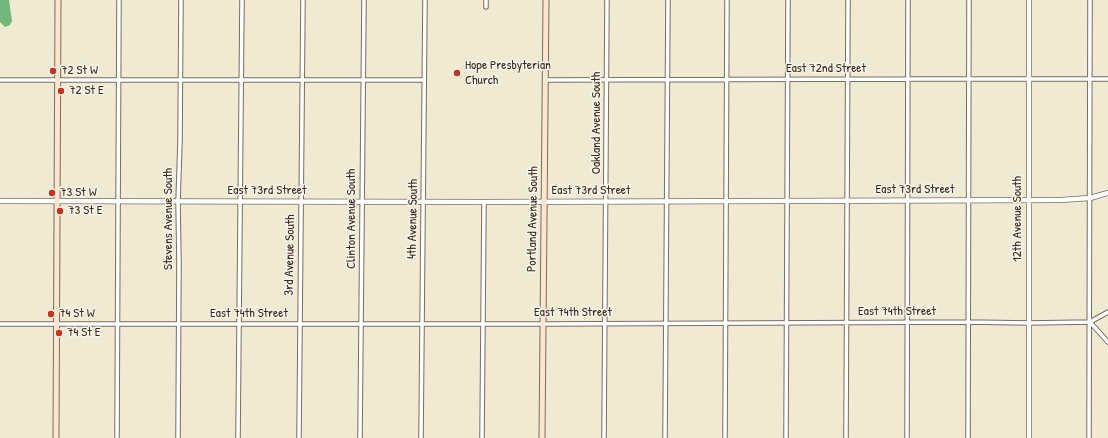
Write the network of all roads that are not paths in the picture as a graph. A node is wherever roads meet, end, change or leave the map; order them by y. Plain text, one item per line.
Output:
1 (58, 0) edge
2 (119, 0) edge
3 (181, 0) edge
4 (242, 0) edge
5 (303, 0) edge
6 (364, 0) edge
7 (425, 0) edge
8 (486, 0) edge
9 (546, 0) edge
10 (607, 0) edge
11 (668, 0) edge
12 (728, 0) edge
13 (788, 0) edge
14 (848, 0) edge
15 (908, 0) edge
16 (969, 0) edge
17 (1029, 0) edge
18 (1090, 0) edge
19 (486, 7) dead end
20 (908, 78) junction
21 (727, 79) junction
22 (788, 79) junction
23 (848, 79) junction
24 (969, 79) junction
25 (1029, 79) junction
26 (1090, 79) junction
27 (1108, 79) edge
28 (0, 80) edge
29 (58, 80) junction
30 (119, 80) junction
31 (180, 80) junction
32 (241, 80) junction
33 (302, 80) junction
34 (363, 80) junction
35 (424, 80) junction
36 (545, 80) junction
37 (607, 80) junction
38 (667, 80) junction
39 (1108, 193) edge
40 (1090, 198) junction
41 (969, 200) junction
42 (1029, 200) junction
43 (0, 201) edge
44 (726, 201) junction
45 (787, 201) junction
46 (847, 201) junction
47 (908, 201) junction
48 (57, 202) junction
49 (118, 202) junction
50 (178, 202) junction
51 (240, 202) junction
52 (301, 202) junction
53 (362, 202) junction
54 (423, 202) junction
55 (484, 202) junction
56 (545, 202) junction
57 (606, 202) junction
58 (666, 202) junction
59 (1108, 312) edge
60 (725, 322) junction
61 (786, 322) junction
62 (847, 322) junction
63 (907, 322) junction
64 (968, 322) junction
65 (1090, 322) junction
66 (605, 323) junction
67 (665, 323) junction
68 (1029, 323) junction
69 (0, 324) edge
70 (56, 324) junction
71 (117, 324) junction
72 (178, 324) junction
73 (239, 324) junction
74 (300, 324) junction
75 (361, 324) junction
76 (422, 324) junction
77 (483, 324) junction
78 (542, 324) junction
79 (1108, 342) edge
80 (56, 438) edge
81 (117, 438) edge
82 (178, 438) edge
83 (238, 438) edge
84 (299, 438) edge
85 (360, 438) edge
86 (421, 438) edge
87 (482, 438) edge
88 (542, 438) edge
89 (604, 438) edge
90 (665, 438) edge
91 (725, 438) edge
92 (786, 438) edge
93 (846, 438) edge
94 (907, 438) edge
95 (968, 438) edge
96 (1029, 438) edge
97 (1089, 438) edge

1 - 29 main road
2 - 30 street
3 - 31 street, Stevens Avenue South
4 - 32 street
5 - 33 street, 3rd Avenue South
6 - 34 street, Clinton Avenue South
7 - 35 street, 4th Avenue South
8 - 19 street
9 - 36 main road, Portland Avenue South
10 - 37 street, Oakland Avenue South
11 - 38 street
12 - 21 street
13 - 22 street
14 - 23 street
15 - 20 street
16 - 24 street
17 - 25 street, 12th Avenue South
18 - 26 street
20 - 23 street, East 72nd Street
20 - 24 street, East 72nd Street
20 - 47 street
21 - 22 street, East 72nd Street
21 - 38 street, East 72nd Street
21 - 44 street
22 - 23 street, East 72nd Street
22 - 45 street
23 - 46 street
24 - 25 street, East 72nd Street
24 - 41 street
25 - 26 street, East 72nd Street
25 - 42 street, 12th Avenue South
26 - 27 street, East 72nd Street
26 - 40 street
28 - 29 street
29 - 30 street
29 - 48 main road
30 - 31 street
30 - 49 street
31 - 32 street
31 - 50 street, Stevens Avenue South
32 - 33 street
32 - 51 street
33 - 34 street
33 - 52 street, 3rd Avenue South
34 - 35 street
34 - 53 street, Clinton Avenue South
35 - 54 street, 4th Avenue South
36 - 37 street, East 72nd Street
36 - 56 main road, Portland Avenue South
37 - 38 street, East 72nd Street
37 - 57 street, Oakland Avenue South
38 - 58 street
39 - 40 street, East 73rd Street
40 - 42 street, East 73rd Street
40 - 65 street
41 - 42 street, East 73rd Street
41 - 47 street, East 73rd Street
41 - 64 street
42 - 68 street, 12th Avenue South
43 - 48 street, East 73rd Street
44 - 45 street, East 73rd Street
44 - 58 street, East 73rd Street
44 - 60 street
45 - 46 street, East 73rd Street
45 - 61 street
46 - 47 street, East 73rd Street
46 - 62 street
47 - 63 street
48 - 49 street, East 73rd Street
48 - 70 main road
49 - 50 street, East 73rd Street
49 - 71 street
50 - 51 street, East 73rd Street
50 - 72 street, Stevens Avenue South
51 - 52 street, East 73rd Street
51 - 73 street
52 - 53 street, East 73rd Street
52 - 74 street, 3rd Avenue South
53 - 54 street, East 73rd Street
53 - 75 street, Clinton Avenue South
54 - 55 street, East 73rd Street
54 - 76 street, 4th Avenue South
55 - 56 street, East 73rd Street
55 - 77 street
56 - 57 street, East 73rd Street
56 - 78 main road, Portland Avenue South
57 - 58 street, East 73rd Street
57 - 66 street, Oakland Avenue South
58 - 67 street
59 - 65 street
60 - 61 street, East 74th Street
60 - 67 street, East 74th Street
60 - 91 street
61 - 62 street, East 74th Street
61 - 92 street
62 - 63 street, East 74th Street
62 - 93 street
63 - 64 street, East 74th Street
63 - 94 street
64 - 68 street, East 74th Street
64 - 95 street
65 - 68 street, East 74th Street
65 - 79 street
65 - 97 street
66 - 67 street, East 74th Street
66 - 78 street, East 74th Street
66 - 89 street, Oakland Avenue South
67 - 90 street
68 - 96 street, 12th Avenue South
69 - 70 street, East 74th Street
70 - 71 street, East 74th Street
70 - 80 main road
71 - 72 street, East 74th Street
71 - 81 street
72 - 73 street, East 74th Street
72 - 82 street, Stevens Avenue South
73 - 74 street, East 74th Street
73 - 83 street
74 - 75 street, East 74th Street
74 - 84 street, 3rd Avenue South
75 - 76 street, East 74th Street
75 - 85 street, Clinton Avenue South
76 - 77 street, East 74th Street
76 - 86 street, 4th Avenue South
77 - 78 street, East 74th Street
77 - 87 street
78 - 88 main road, Portland Avenue South

